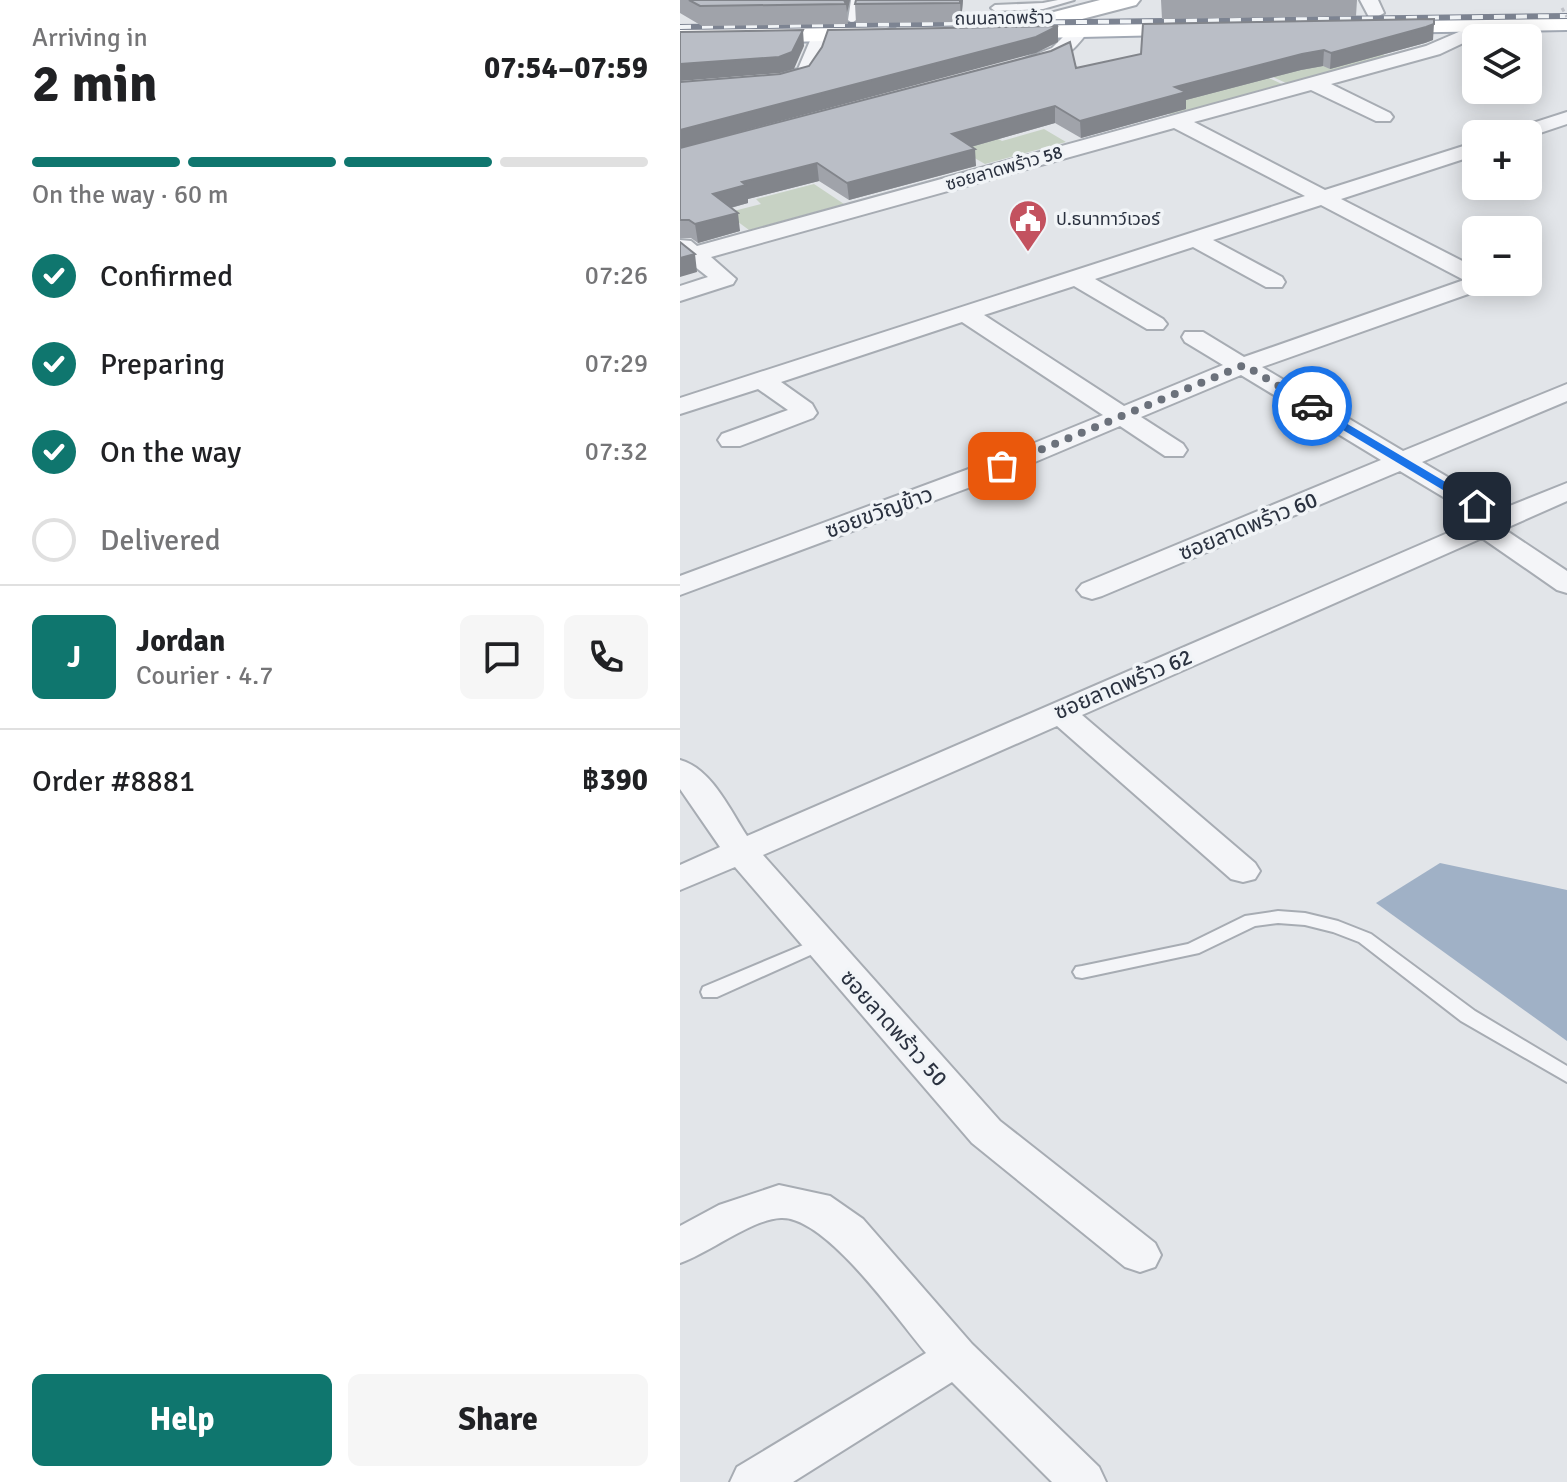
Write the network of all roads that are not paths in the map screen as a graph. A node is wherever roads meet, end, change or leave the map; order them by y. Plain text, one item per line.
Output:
1 (1128, 0) edge
2 (1372, 6) edge
3 (995, 9) edge
4 (853, 10) edge
5 (1566, 15) edge
6 (1069, 16) edge
7 (1219, 22) edge
8 (680, 23) edge
9 (1489, 24) joint
10 (821, 36) junction
11 (680, 37) edge
12 (1462, 38) edge
13 (1016, 67) edge
14 (750, 83) edge
15 (1313, 83) junction
16 (1383, 117) dead end
17 (1567, 118) edge
18 (1176, 121) junction
19 (1542, 126) edge
20 (1462, 153) edge
21 (1325, 198) junction
22 (1194, 239) junction
23 (687, 249) edge
24 (1462, 270) edge
25 (1076, 277) junction
26 (1274, 282) dead end
27 (1462, 288) edge
28 (680, 294) edge
29 (967, 315) junction
30 (1155, 324) dead end
31 (1194, 337) dead end
32 (1244, 365) junction
33 (762, 380) junction
34 (1567, 392) edge
35 (680, 406) edge
36 (1124, 415) junction
37 (731, 440) dead end
38 (1174, 450) dead end
39 (1403, 462) junction
40 (1567, 491) edge
41 (1493, 524) junction
42 (1567, 584) edge
43 (680, 586) edge
44 (1092, 590) dead end
45 (1059, 711) junction
46 (686, 783) edge
47 (740, 851) junction
48 (1243, 871) dead end
49 (680, 878) edge
50 (820, 944) junction
51 (1082, 972) dead end
52 (710, 992) dead end
53 (1567, 1075) edge
54 (680, 1246) edge
55 (1140, 1255) dead end
56 (956, 1357) junction
57 (753, 1482) edge
58 (1083, 1482) edge

1 - 6 main road
2 - 5 main road
2 - 9 main road
3 - 6 main road, ถนนลาดพร้าว
3 - 6 main road, ถนนลาดพร้าว
4 - 8 main road
4 - 10 main road
5 - 9 main road
6 - 7 main road, ถนนลาดพร้าว
6 - 13 street
10 - 11 main road
10 - 14 street
12 - 15 street, ซอยลาดพร้าว 58
15 - 16 street
15 - 18 street, ซอยลาดพร้าว 58
17 - 19 street
18 - 21 street
18 - 23 street, ซอยลาดพร้าว 58
20 - 21 street
21 - 22 street
21 - 24 street
22 - 25 street
22 - 26 street
23 - 28 street, ซอยลาดพร้าว 58
25 - 29 street
25 - 30 street
27 - 32 street, ซอยขวัญข้าว
29 - 33 street
29 - 36 street
31 - 32 street
32 - 36 street, ซอยขวัญข้าว
32 - 39 street
33 - 35 street
33 - 37 street
34 - 39 street, ซอยลาดพร้าว 60
36 - 38 street
36 - 43 street, ซอยขวัญข้าว
39 - 41 street
39 - 44 street, ซอยลาดพร้าว 60
40 - 41 street, ซอยลาดพร้าว 62
41 - 42 street
41 - 45 street, ซอยลาดพร้าว 62
45 - 47 street, ซอยลาดพร้าว 62
45 - 48 street
46 - 47 street, ซอยลาดพร้าว 50
47 - 49 street, ซอยลาดพร้าว 62
47 - 50 street, ซอยลาดพร้าว 50
50 - 52 lane
50 - 55 street, ซอยลาดพร้าว 50
51 - 53 lane
54 - 56 street
56 - 57 street
56 - 58 street

